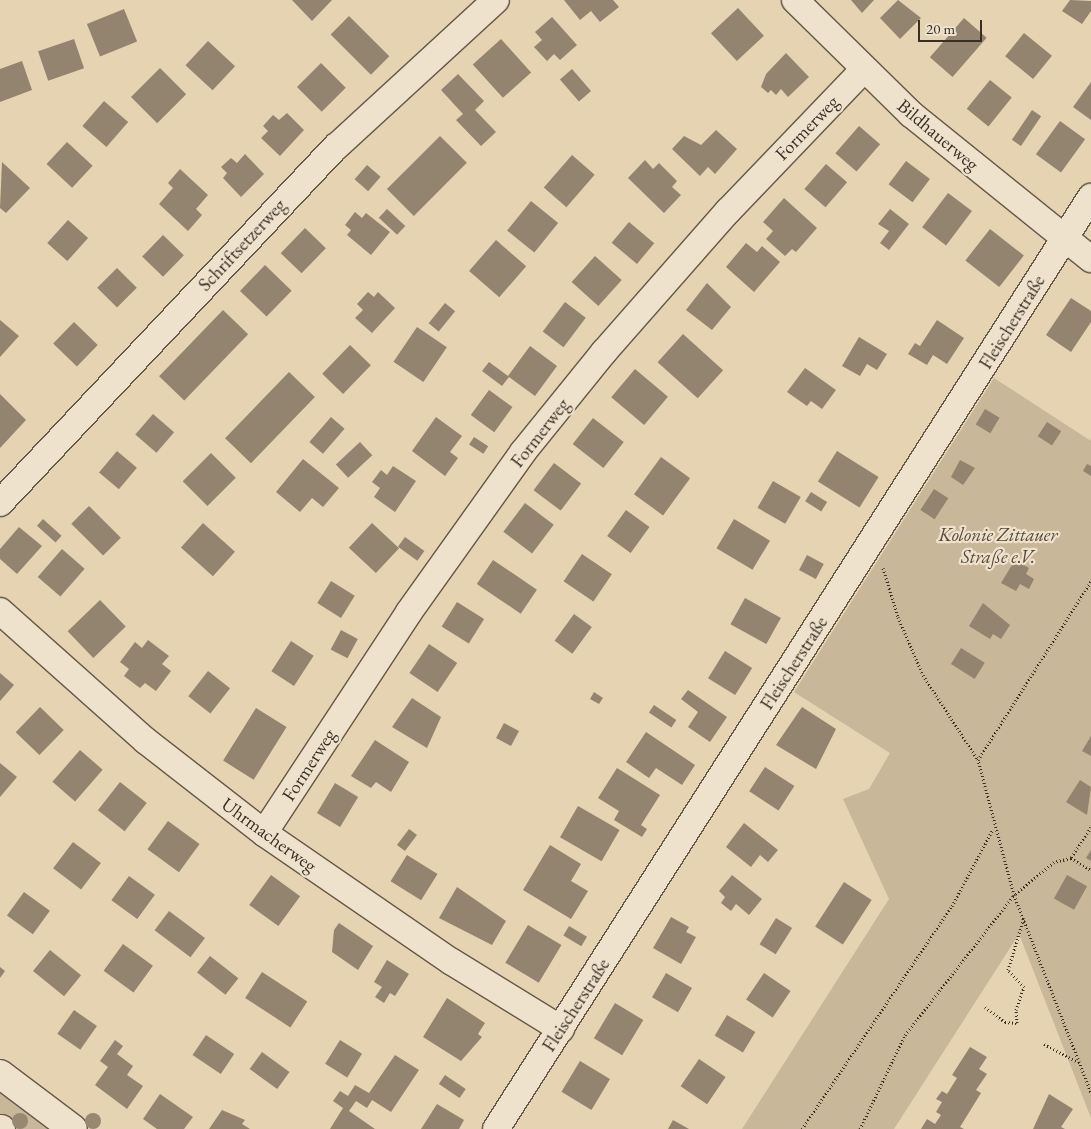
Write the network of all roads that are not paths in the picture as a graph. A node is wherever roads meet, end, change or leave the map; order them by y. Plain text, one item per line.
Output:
1 (496, 0) edge
2 (795, 0) edge
3 (863, 70) junction
4 (1091, 197) edge
5 (1065, 238) junction
6 (1091, 259) edge
7 (0, 503) edge
8 (0, 612) edge
9 (264, 833) junction
10 (561, 1029) junction
11 (0, 1074) edge
12 (73, 1129) edge
13 (496, 1129) edge

1 - 7 street, Schriftsetzerweg
2 - 3 street, Bildhauerweg
3 - 5 street, Bildhauerweg
3 - 9 street, Formerweg
4 - 5 street, Fleischerstraße
5 - 6 street, Bildhauerweg
5 - 10 street, Fleischerstraße
8 - 9 street, Uhrmacherweg
9 - 10 street, Uhrmacherweg
10 - 13 street, Fleischerstraße
11 - 12 street

